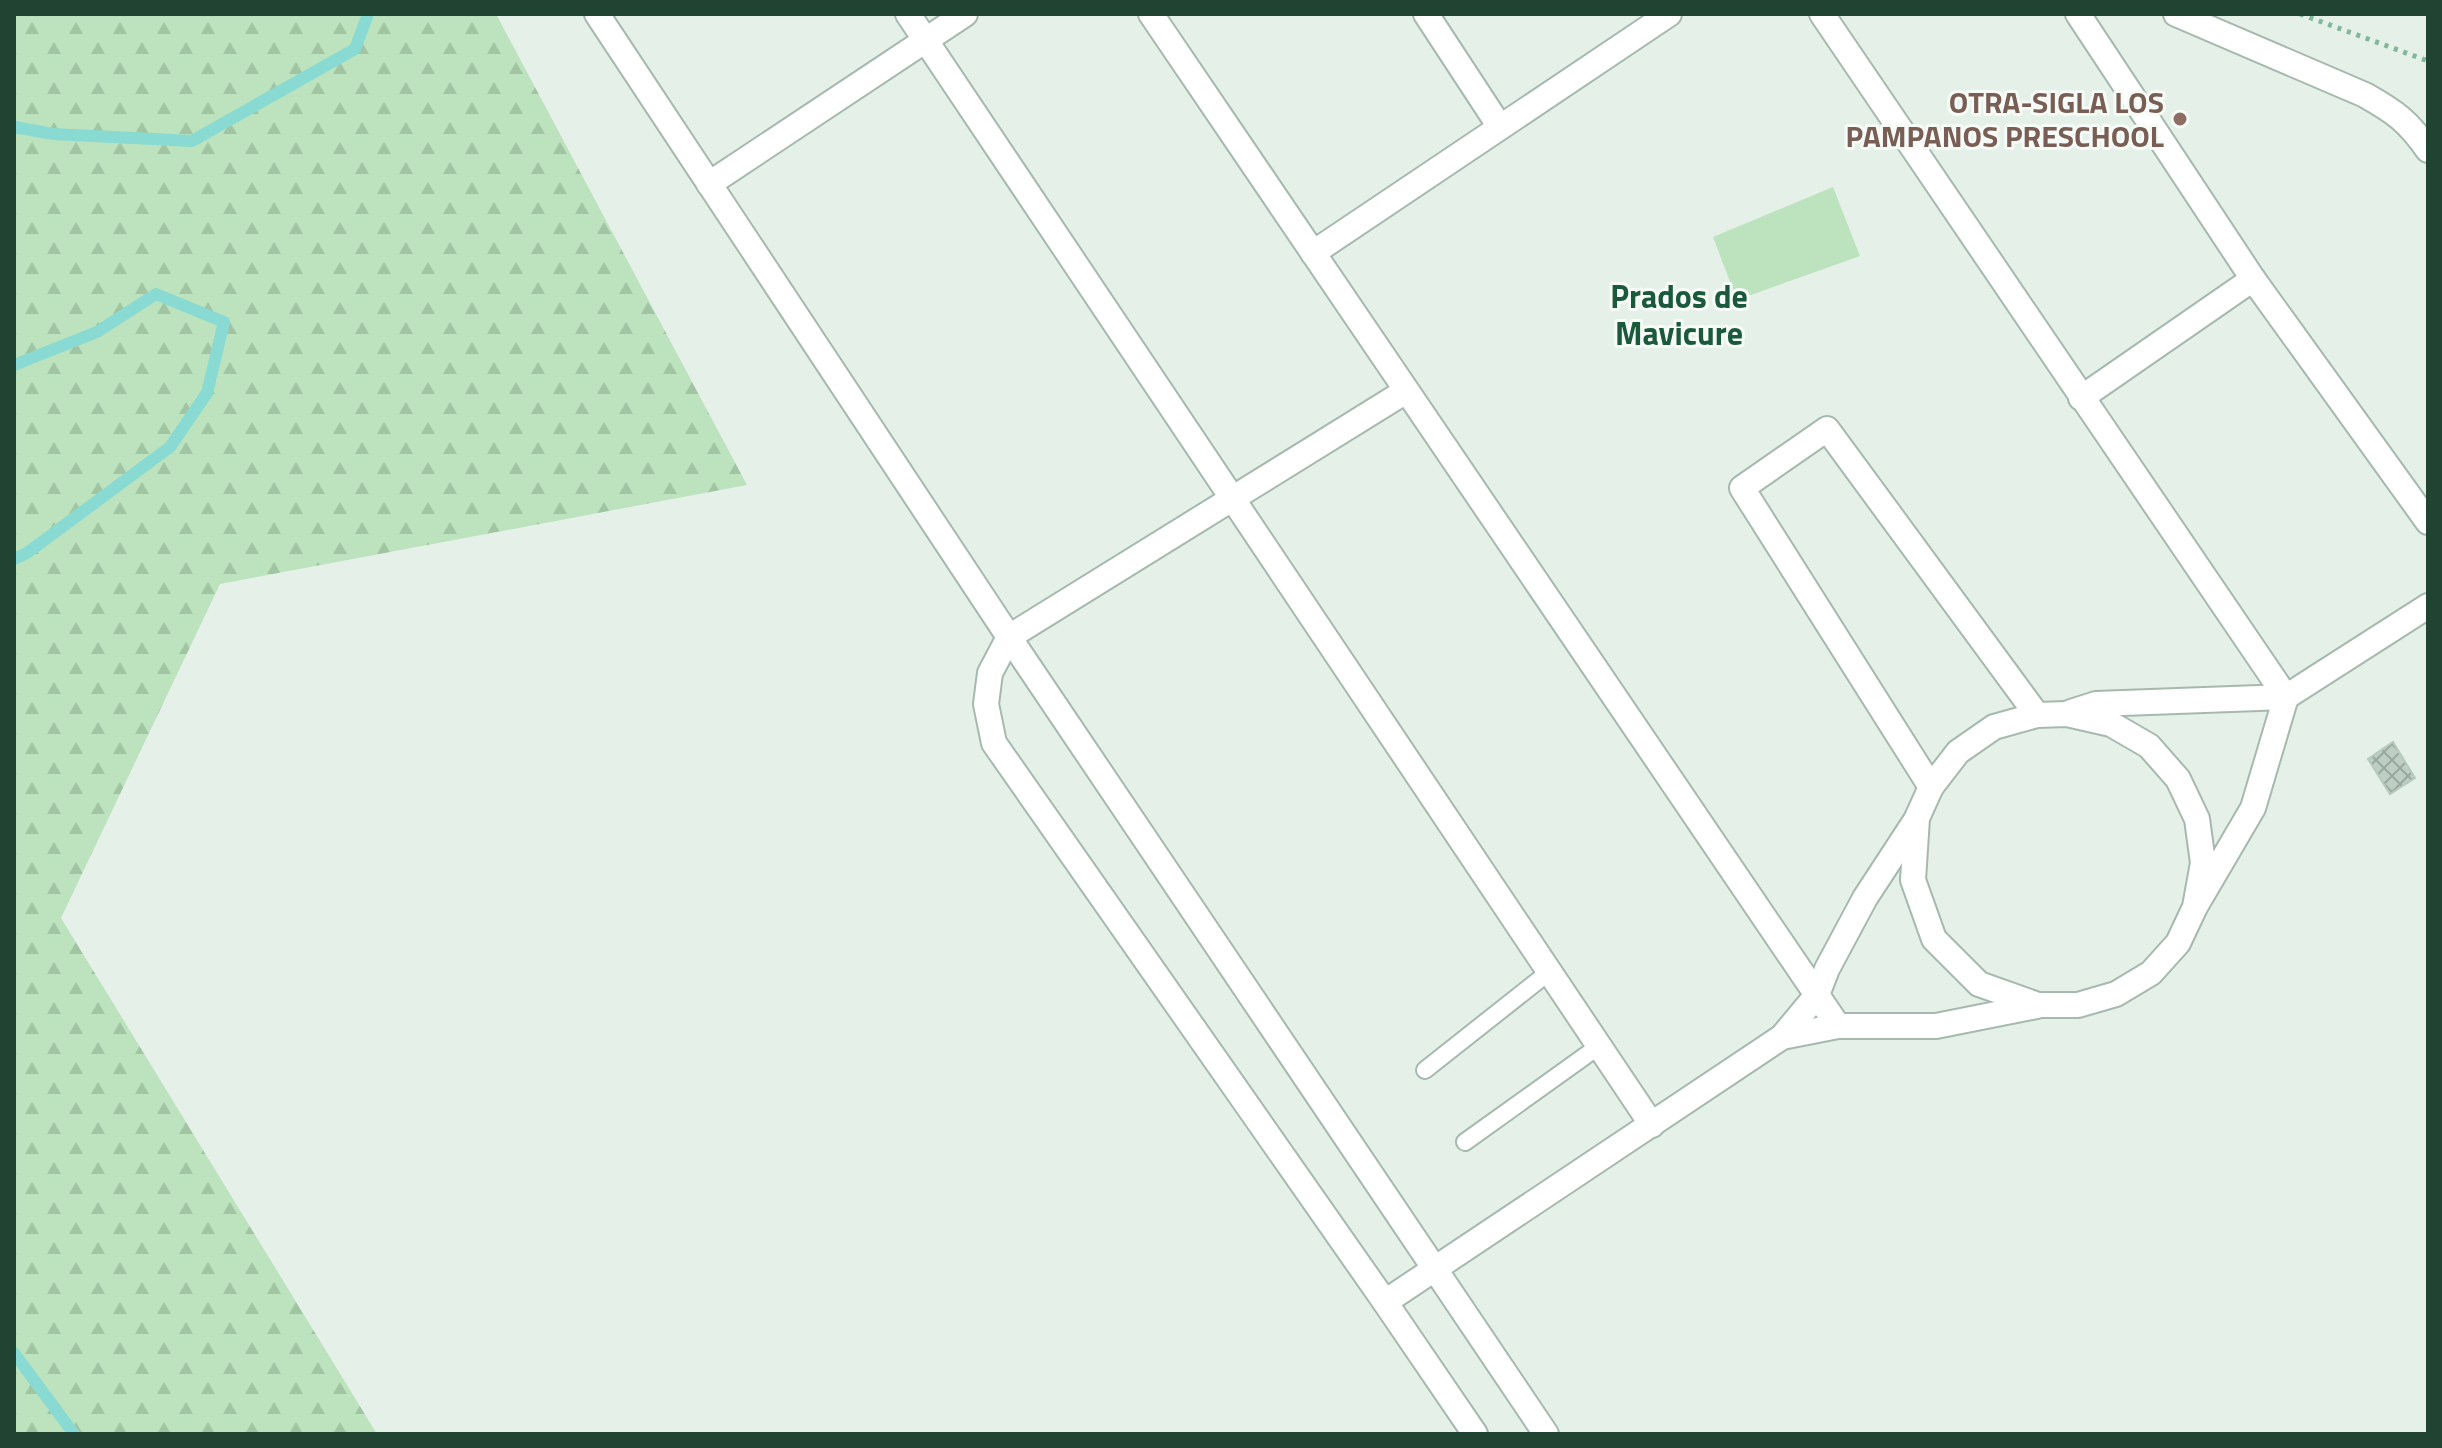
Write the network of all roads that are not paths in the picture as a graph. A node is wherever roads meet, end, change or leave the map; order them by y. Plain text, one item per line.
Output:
1 (597, 14) edge
2 (908, 14) edge
3 (965, 14) edge
4 (1151, 14) edge
5 (1426, 14) edge
6 (1669, 14) edge
7 (1822, 14) edge
8 (2078, 14) edge
9 (2176, 14) edge
10 (926, 40) junction
11 (1500, 127) junction
12 (2428, 150) edge
13 (709, 184) junction
14 (1313, 253) junction
15 (2253, 279) junction
16 (1406, 391) junction
17 (2081, 398) junction
18 (1233, 499) junction
19 (2428, 522) edge
20 (2428, 606) edge
21 (1009, 637) junction
22 (2286, 697) junction
23 (2067, 714) junction
24 (2037, 715) junction
25 (1931, 787) junction
26 (1917, 818) junction
27 (2195, 907) junction
28 (1549, 972) junction
29 (1817, 995) junction
30 (2038, 1005) junction
31 (1838, 1026) junction
32 (1782, 1037) junction
33 (1599, 1046) junction
34 (1425, 1070) dead end
35 (1652, 1125) junction
36 (1465, 1142) dead end
37 (1435, 1269) junction
38 (1385, 1302) junction
39 (1475, 1434) edge
40 (1546, 1434) edge

1 - 13 street
2 - 10 street
3 - 10 street
4 - 14 street
5 - 11 street
6 - 11 street
7 - 17 street
8 - 15 street
9 - 12 street
10 - 13 street
10 - 18 street
11 - 14 street
13 - 21 street
14 - 16 street
15 - 17 street
15 - 19 street
16 - 18 street
16 - 29 street
17 - 22 street
18 - 21 street
18 - 28 street
20 - 22 street
21 - 37 street
21 - 38 street
22 - 23 street
22 - 27 street
23 - 24 street
23 - 27 street
24 - 25 street
24 - 25 street
25 - 26 street
26 - 29 street
26 - 30 street
27 - 30 street
28 - 33 street
28 - 34 lane
29 - 31 street
29 - 32 street
30 - 31 street
31 - 32 street
32 - 35 street
33 - 35 street
33 - 36 lane
35 - 37 street
37 - 38 street
37 - 40 street
38 - 39 street

